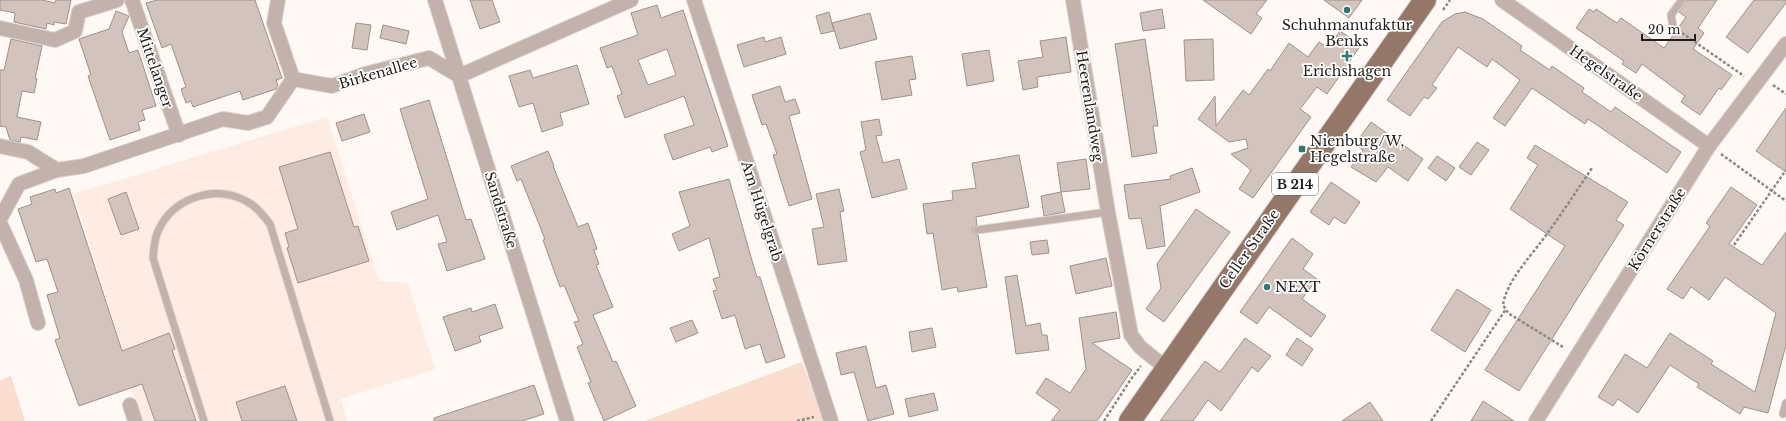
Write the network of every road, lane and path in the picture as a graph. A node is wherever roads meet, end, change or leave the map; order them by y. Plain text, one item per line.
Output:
1 (86, 0) edge
2 (117, 0) edge
3 (132, 0) edge
4 (278, 0) edge
5 (435, 0) edge
6 (631, 0) edge
7 (694, 0) edge
8 (1073, 0) edge
9 (1425, 0) edge
10 (1502, 0) edge
11 (1682, 0) edge
12 (615, 4) edge
13 (79, 12) junction
14 (1673, 26) joint
15 (0, 28) edge
16 (1786, 44) edge
17 (459, 76) junction
18 (293, 79) junction
19 (1756, 84) junction
20 (179, 135) junction
21 (0, 146) edge
22 (1709, 146) junction
23 (1592, 168) dead end
24 (57, 170) junction
25 (1786, 170) edge
26 (1772, 190) junction
27 (1786, 201) edge
28 (1108, 212) junction
29 (0, 220) edge
30 (0, 223) edge
31 (977, 230) dead end
32 (1734, 245) dead end
33 (1506, 309) junction
34 (38, 323) dead end
35 (1577, 356) junction
36 (1166, 368) junction
37 (1786, 403) edge
38 (130, 405) dead end
39 (1783, 414) dead end
40 (134, 421) edge
41 (204, 421) edge
42 (330, 421) edge
43 (567, 421) edge
44 (831, 421) edge
45 (1130, 421) edge
46 (1431, 421) edge
47 (1536, 421) edge

1 - 13 street
2 - 13 street
3 - 20 street, Mittelanger
4 - 18 street
5 - 17 street, Sandstraße
6 - 12 street
7 - 44 street, Am Hügelgrab
8 - 28 street, Heerenlandweg
9 - 36 main road, Celler Straße / B 214
10 - 22 street, Hegelstraße
11 - 14 lane
12 - 17 street
13 - 15 street
14 - 19 path
16 - 19 street, Körnerstraße
17 - 18 street, Birkenallee
17 - 43 street, Sandstraße
18 - 20 street
19 - 22 street, Körnerstraße
20 - 24 street
21 - 24 street
22 - 26 path
22 - 35 street, Körnerstraße
23 - 33 path
24 - 29 street
25 - 26 path
26 - 27 path
26 - 32 path
28 - 31 lane
28 - 36 street, Heerenlandweg
30 - 34 street
33 - 35 path
33 - 46 path
35 - 47 street, Körnerstraße
36 - 45 main road, Celler Straße / B 214
37 - 39 lane
38 - 40 street
41 - 42 lane

